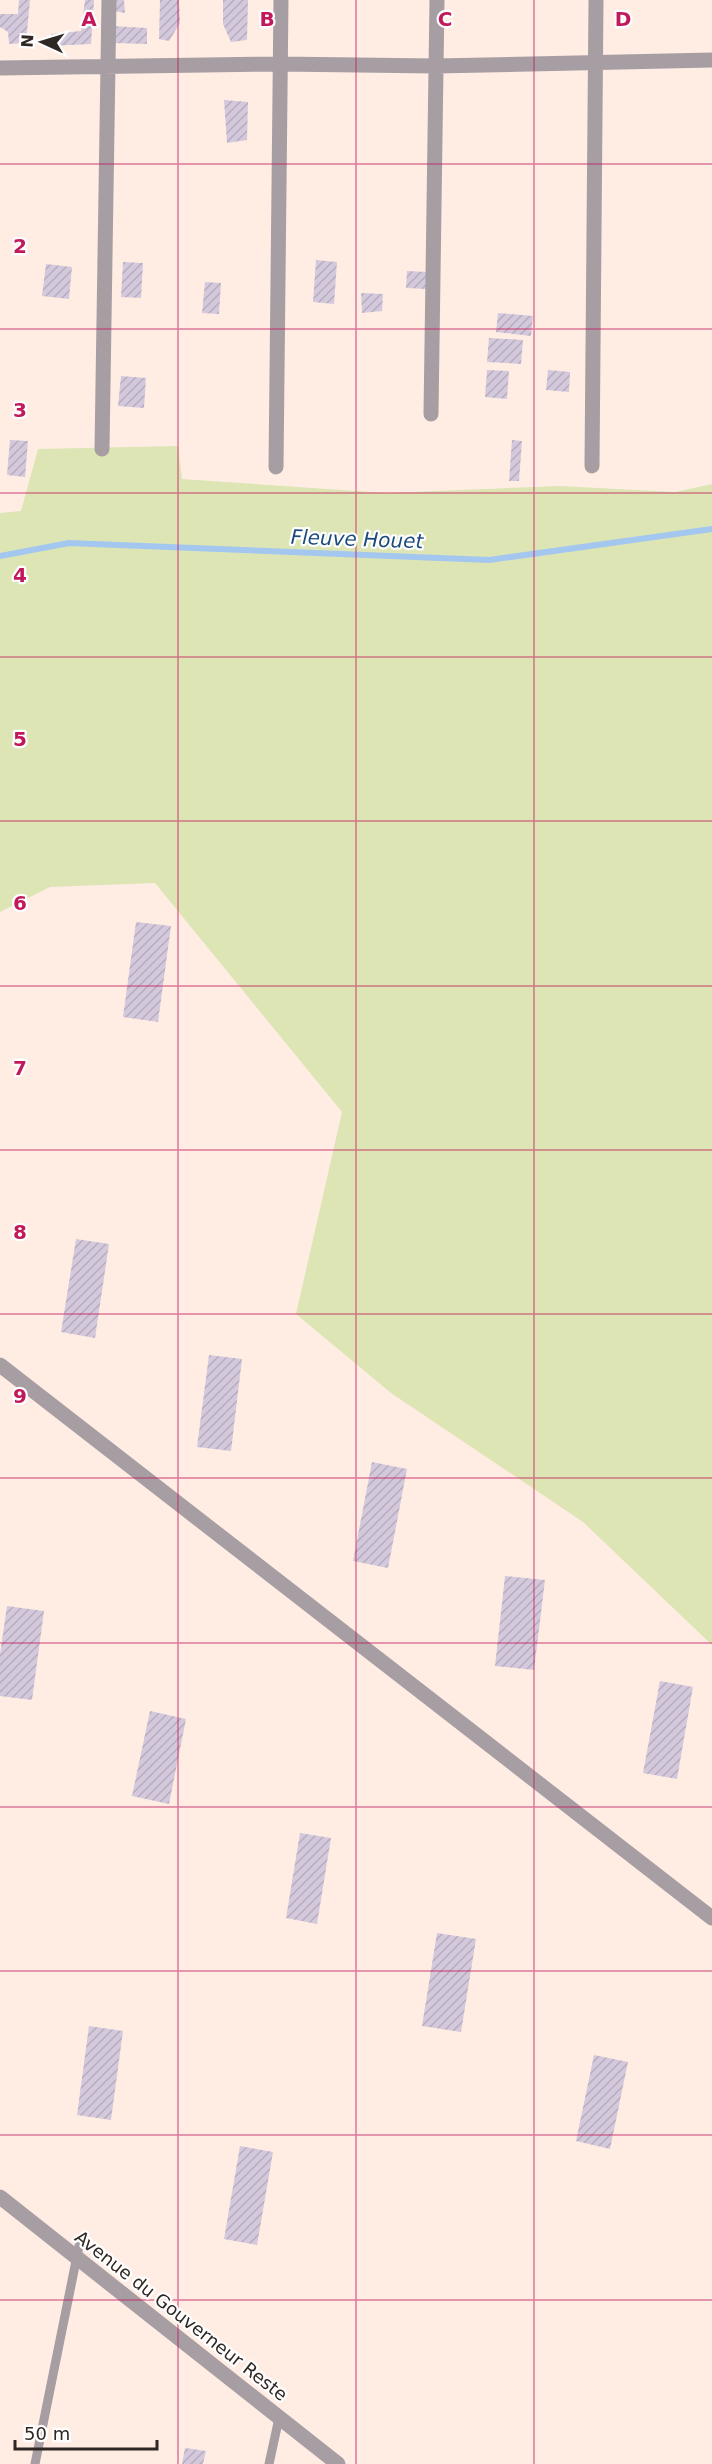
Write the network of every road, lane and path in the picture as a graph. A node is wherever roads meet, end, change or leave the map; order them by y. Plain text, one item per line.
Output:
1 (109, 0) edge
2 (281, 0) edge
3 (437, 0) edge
4 (596, 0) edge
5 (712, 60) edge
6 (596, 62) junction
7 (280, 64) junction
8 (436, 66) junction
9 (107, 67) junction
10 (0, 68) edge
11 (431, 414) dead end
12 (102, 449) dead end
13 (592, 466) dead end
14 (276, 468) dead end
15 (0, 1365) edge
16 (712, 1918) edge
17 (0, 2197) edge
18 (79, 2246) dead end
19 (279, 2418) junction
20 (35, 2464) edge
21 (269, 2464) edge
22 (338, 2464) edge

1 - 9 street
2 - 7 street
3 - 8 street
4 - 6 street
5 - 6 street
6 - 8 street
6 - 13 street
7 - 8 street
7 - 9 street
7 - 14 street
8 - 11 street
9 - 10 street
9 - 12 street
15 - 16 street
17 - 19 street, Avenue du Gouverneur Reste
18 - 20 lane
19 - 21 lane
19 - 22 street, Avenue du Gouverneur Reste

